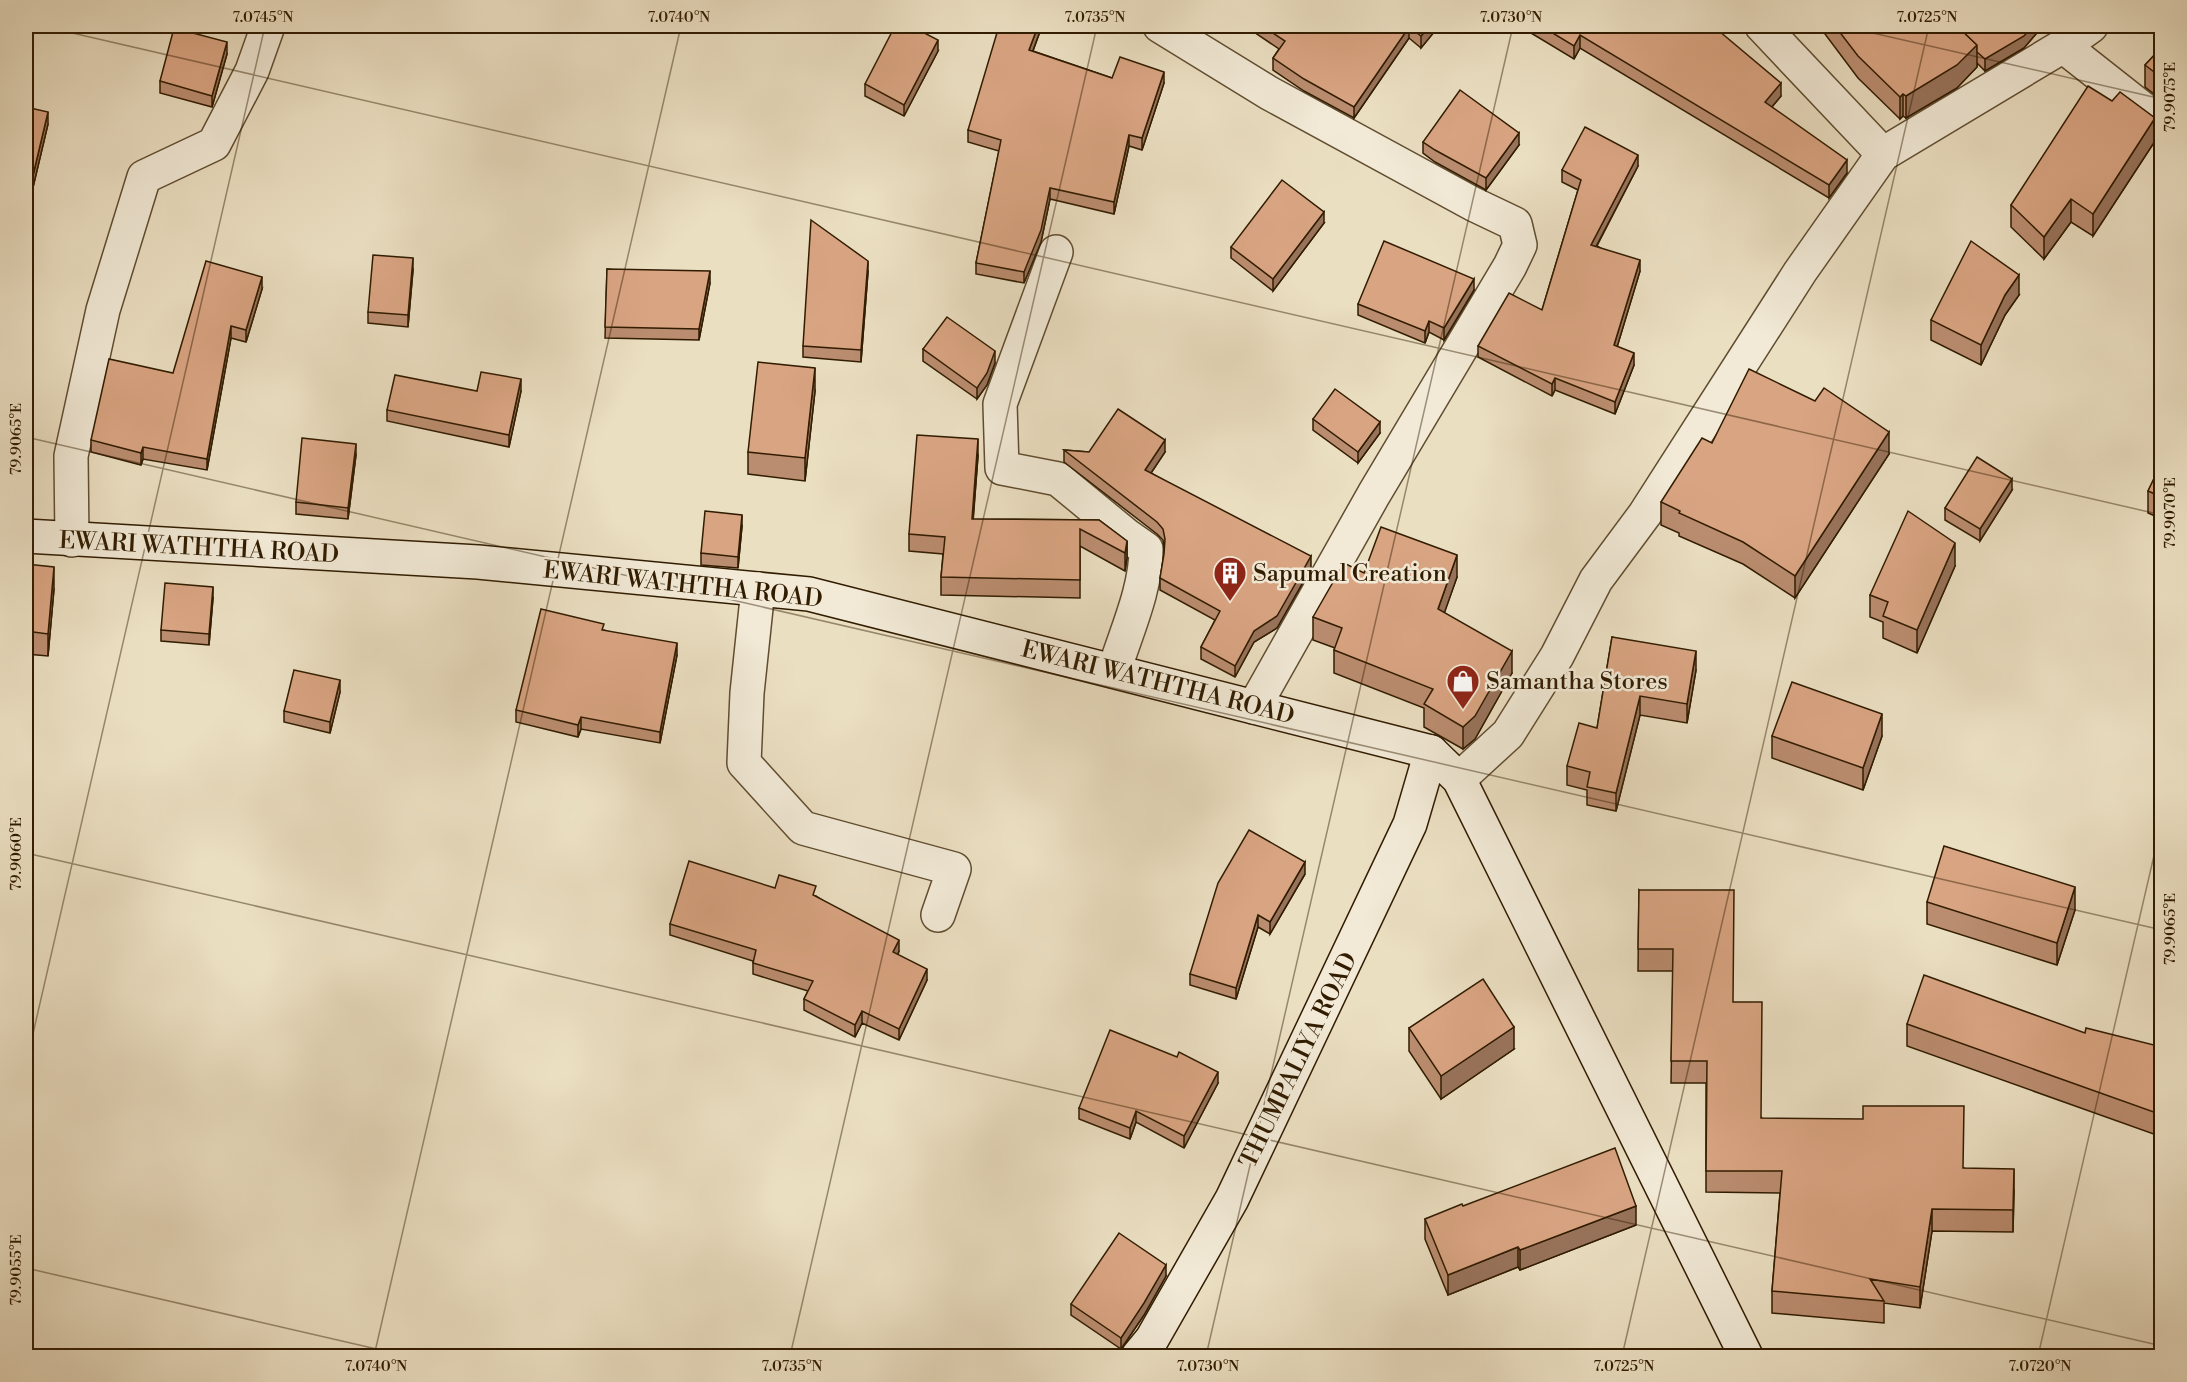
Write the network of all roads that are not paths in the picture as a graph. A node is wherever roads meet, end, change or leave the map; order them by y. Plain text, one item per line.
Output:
1 (268, 26) edge
2 (1160, 26) edge
3 (1762, 26) edge
4 (2091, 26) edge
5 (2063, 46) junction
6 (2162, 124) edge
7 (1883, 154) junction
8 (1056, 252) dead end
9 (26, 537) edge
10 (72, 540) junction
11 (758, 589) junction
12 (1114, 671) junction
13 (1254, 707) junction
14 (1431, 752) junction
15 (1459, 779) junction
16 (938, 915) dead end
17 (1138, 1356) edge
18 (1746, 1356) edge

1 - 10 street
2 - 13 street
3 - 7 street
4 - 5 street
5 - 6 street
5 - 7 street
7 - 15 street
8 - 12 street
9 - 10 street, EWARI WATHTHA ROAD
10 - 11 street, EWARI WATHTHA ROAD
11 - 12 street, EWARI WATHTHA ROAD
11 - 16 street
12 - 13 street, EWARI WATHTHA ROAD
13 - 14 street, EWARI WATHTHA ROAD
14 - 15 street
14 - 17 street, THUMPALIYA ROAD
15 - 18 street

